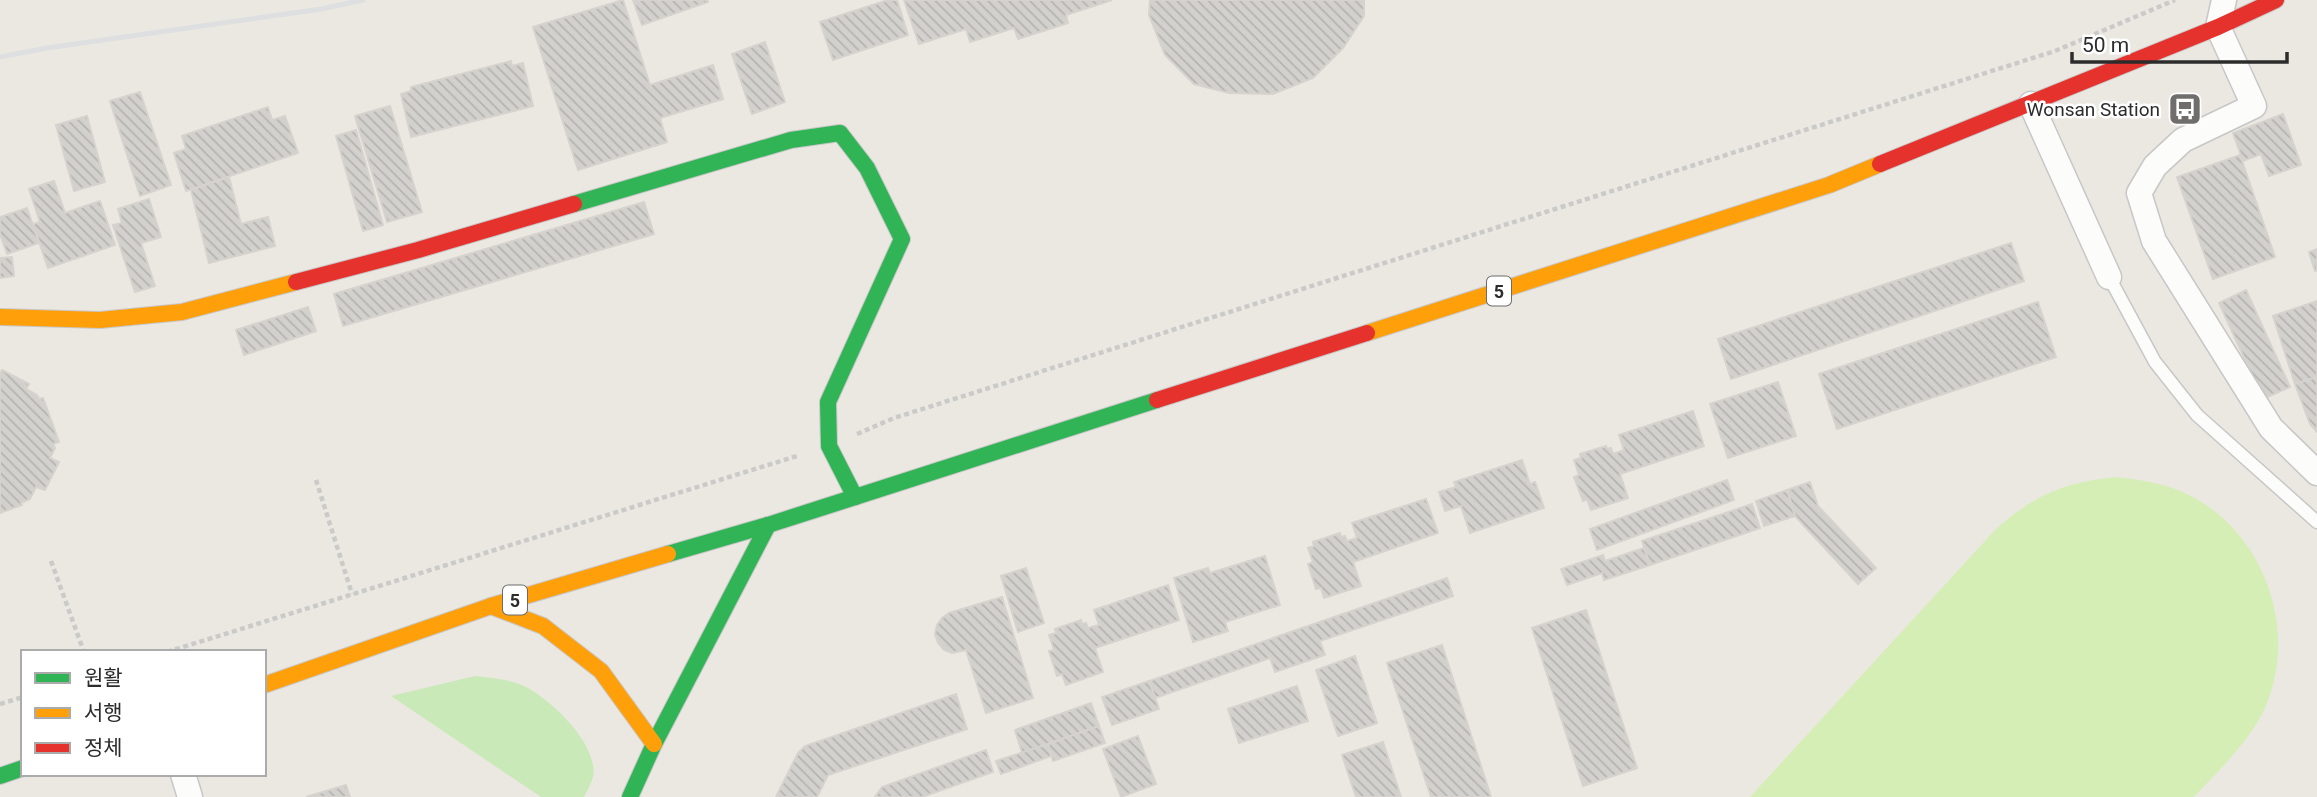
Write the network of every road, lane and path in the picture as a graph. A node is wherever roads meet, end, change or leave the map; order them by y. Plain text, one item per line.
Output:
1 (2175, 0) edge
2 (2224, 0) edge
3 (2276, 0) edge
4 (2218, 27) junction
5 (2031, 104) junction
6 (2109, 277) joint
7 (0, 317) edge
8 (830, 446) junction
9 (2317, 473) edge
10 (316, 481) dead end
11 (855, 497) junction
12 (2317, 522) edge
13 (768, 525) junction
14 (51, 561) dead end
15 (352, 594) junction
16 (491, 607) junction
17 (83, 650) edge
18 (173, 650) edge
19 (266, 684) edge
20 (21, 698) edge
21 (0, 704) edge
22 (654, 744) junction
23 (21, 769) edge
24 (0, 776) edge
25 (184, 776) edge
26 (190, 797) edge
27 (630, 797) edge

1 - 8 path
2 - 4 street
3 - 4 main road, 5
4 - 5 main road, 5
4 - 9 street
5 - 6 street
5 - 11 main road, 5
6 - 12 lane
7 - 8 main road
8 - 11 main road
8 - 15 path
10 - 15 path
11 - 13 main road, 5
13 - 16 main road, 5
13 - 22 main road
14 - 17 path
15 - 18 path
16 - 19 main road, 5
16 - 22 main road
20 - 21 path
22 - 27 main road
23 - 24 main road
25 - 26 street

